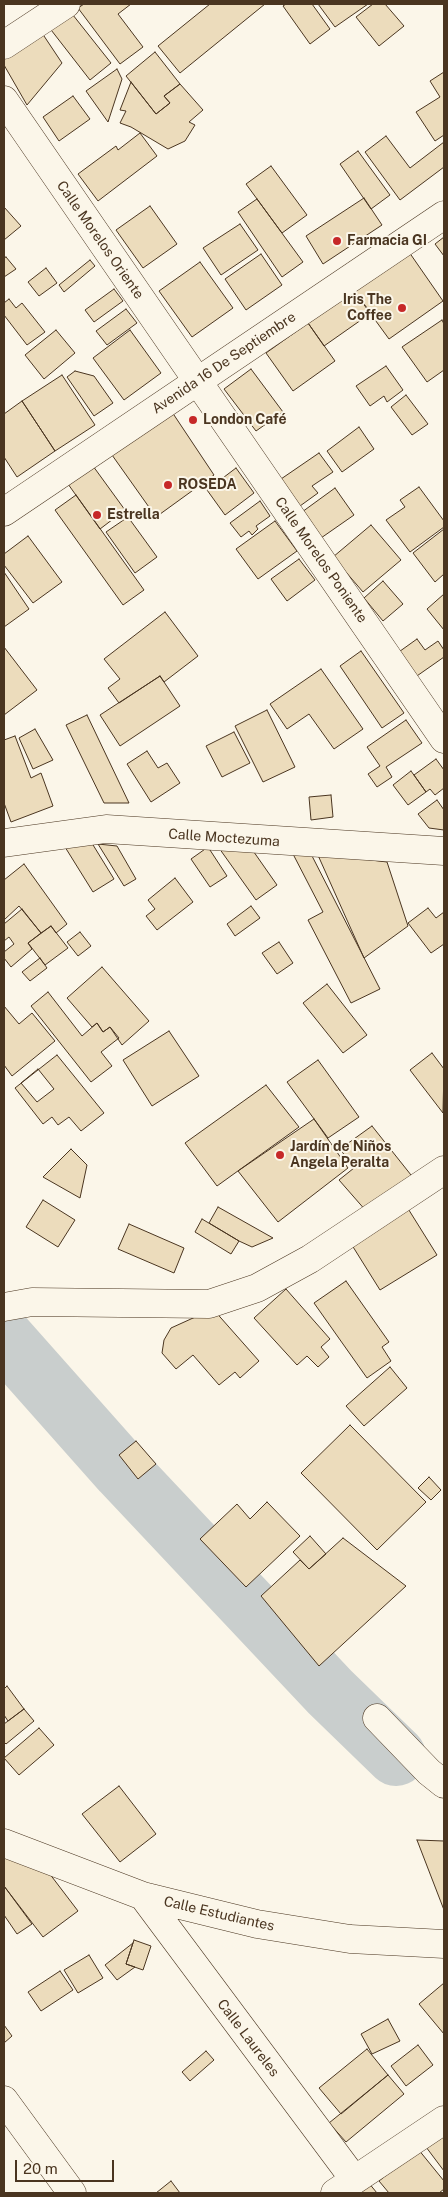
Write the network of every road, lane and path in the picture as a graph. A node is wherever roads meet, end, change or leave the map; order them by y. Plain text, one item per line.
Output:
1 (66, 4) edge
2 (4, 45) edge
3 (4, 100) edge
4 (444, 215) edge
5 (197, 381) junction
6 (4, 512) edge
7 (444, 739) edge
8 (4, 843) edge
9 (444, 851) edge
10 (444, 1170) edge
11 (4, 1307) edge
12 (377, 1718) dead end
13 (444, 1784) edge
14 (4, 1843) edge
15 (143, 1896) junction
16 (444, 1944) edge
17 (4, 2100) edge
18 (444, 2120) edge
19 (344, 2186) edge
20 (72, 2193) edge

1 - 2 street
3 - 5 street, Calle Morelos Oriente
4 - 5 street, Avenida 16 De Septiembre
5 - 6 street, Avenida 16 De Septiembre
5 - 7 street, Calle Morelos Poniente
8 - 9 street, Calle Moctezuma
10 - 11 street
12 - 13 street
14 - 15 street, Calle Estudiantes
15 - 16 street, Calle Estudiantes
15 - 19 street, Calle Laureles
17 - 20 street
18 - 19 street

